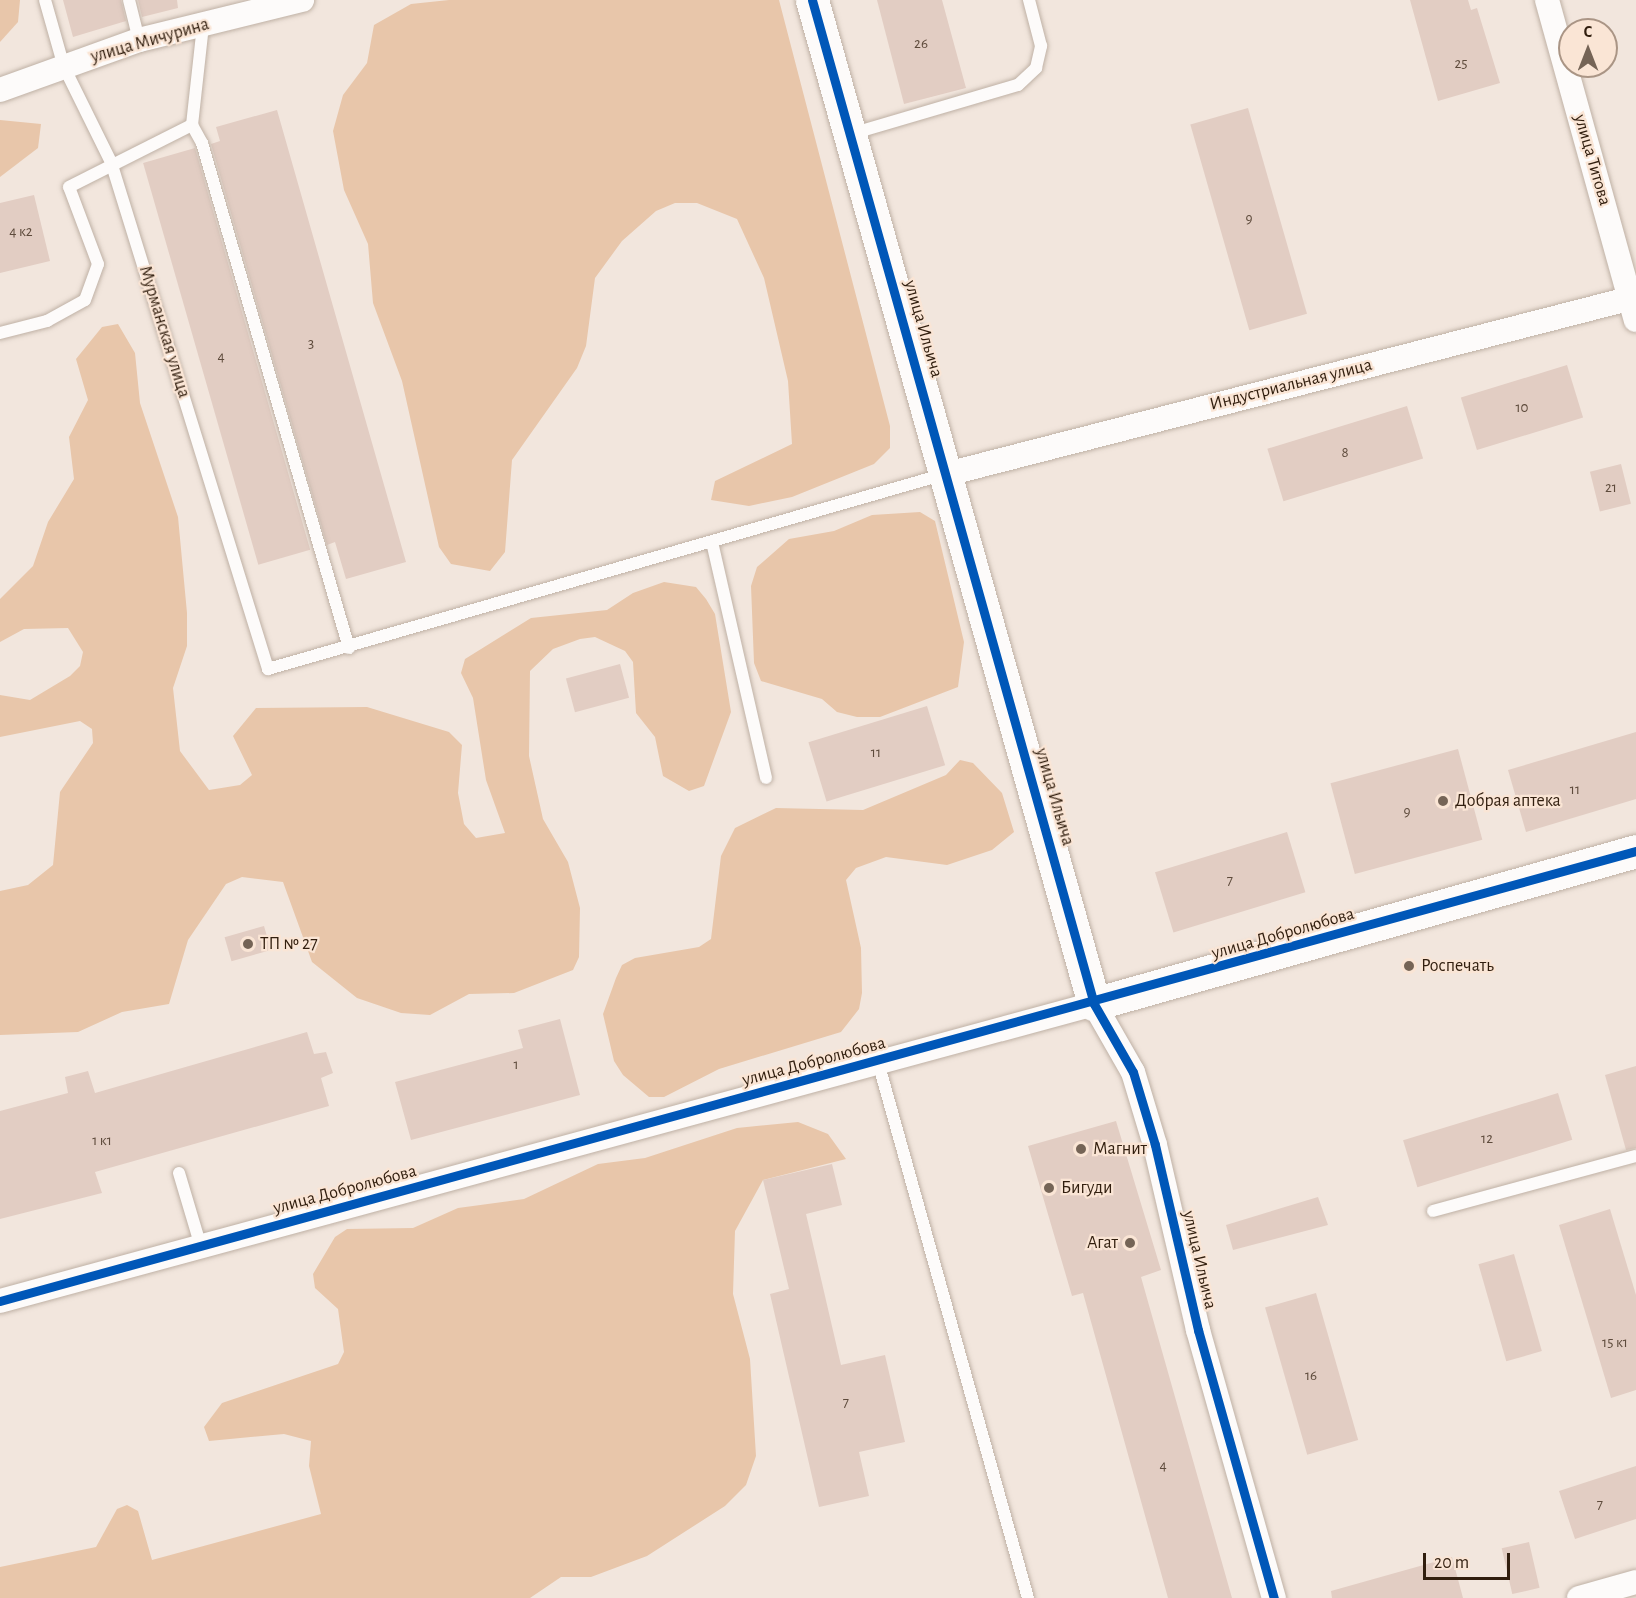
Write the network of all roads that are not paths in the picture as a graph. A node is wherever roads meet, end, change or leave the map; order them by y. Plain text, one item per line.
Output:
1 (45, 0) edge
2 (129, 0) edge
3 (302, 0) edge
4 (812, 0) edge
5 (1029, 0) edge
6 (1547, 0) edge
7 (246, 7) edge
8 (203, 25) junction
9 (139, 40) junction
10 (64, 67) junction
11 (0, 90) edge
12 (192, 125) junction
13 (850, 134) junction
14 (111, 162) junction
15 (1634, 305) edge
16 (0, 333) edge
17 (946, 474) junction
18 (712, 542) junction
19 (349, 648) junction
20 (766, 778) dead end
21 (1636, 851) edge
22 (1094, 1004) junction
23 (878, 1062) junction
24 (1636, 1156) edge
25 (179, 1173) dead end
26 (1433, 1211) dead end
27 (201, 1247) junction
28 (0, 1301) edge
29 (1636, 1581) edge
30 (1028, 1598) edge
31 (1274, 1598) edge
32 (1579, 1598) edge

1 - 10 lane, Мурманская улица
2 - 9 lane
3 - 7 street, улица Мичурина
4 - 13 street, улица Ильича
5 - 13 lane
6 - 15 street, улица Титова
7 - 8 street, улица Мичурина
8 - 9 street, улица Мичурина
8 - 12 lane
9 - 10 street, улица Мичурина
10 - 11 street, улица Мичурина
10 - 14 lane, Мурманская улица
12 - 14 lane
12 - 19 lane
13 - 17 street, улица Ильича
14 - 16 lane
14 - 19 lane, Мурманская улица
15 - 17 street, Индустриальная улица
17 - 18 lane
17 - 22 street, улица Ильича
18 - 19 lane
18 - 20 lane
21 - 22 street, улица Добролюбова
22 - 23 street, улица Добролюбова
22 - 31 street, улица Ильича
23 - 27 street, улица Добролюбова
23 - 30 lane
24 - 26 lane
25 - 27 lane
27 - 28 street, улица Добролюбова
29 - 32 street

